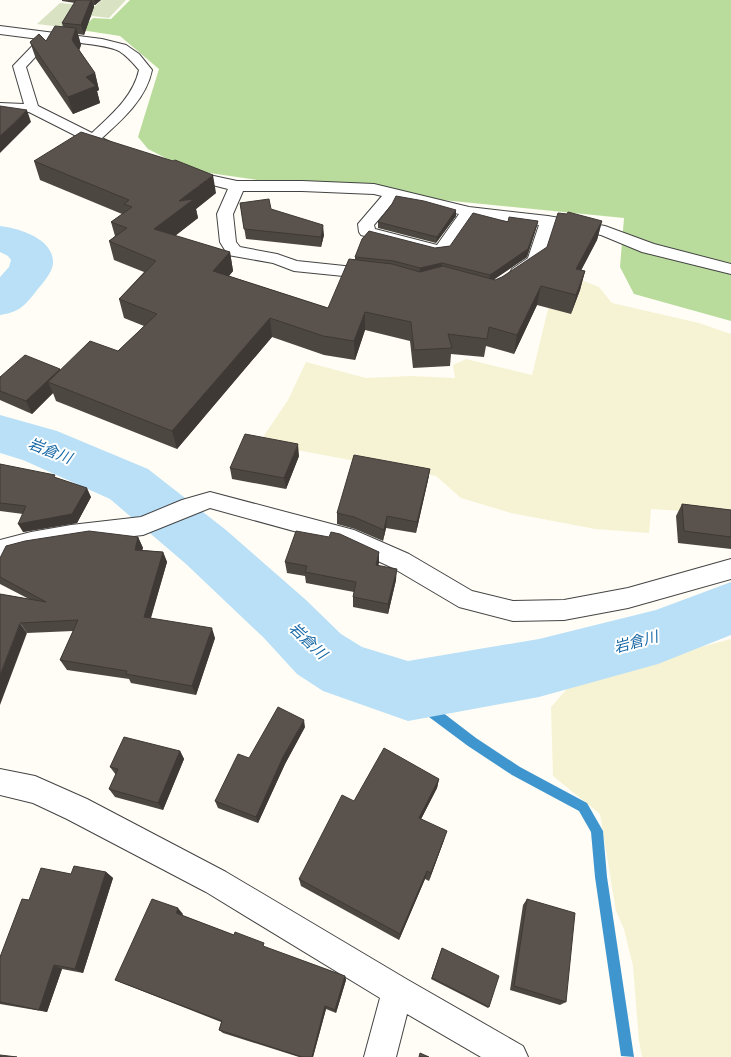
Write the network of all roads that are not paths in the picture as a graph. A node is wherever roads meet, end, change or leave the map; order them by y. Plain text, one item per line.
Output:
1 (0, 30) edge
2 (48, 36) junction
3 (0, 107) edge
4 (32, 108) junction
5 (94, 138) junction
6 (122, 152) edge
7 (170, 170) edge
8 (237, 186) junction
9 (392, 194) junction
10 (469, 212) junction
11 (548, 221) junction
12 (731, 269) edge
13 (386, 275) edge
14 (508, 280) edge
15 (0, 548) edge
16 (731, 568) edge
17 (0, 782) edge
18 (397, 991) junction
19 (380, 1057) edge
20 (512, 1057) edge

1 - 2 street
2 - 4 street
2 - 5 street
3 - 4 street
4 - 5 street
5 - 6 street
7 - 8 street
8 - 9 street
8 - 13 street
9 - 10 street
9 - 10 street
10 - 11 street
11 - 12 street
11 - 14 street
15 - 16 street
17 - 18 street
18 - 19 street
18 - 20 street

